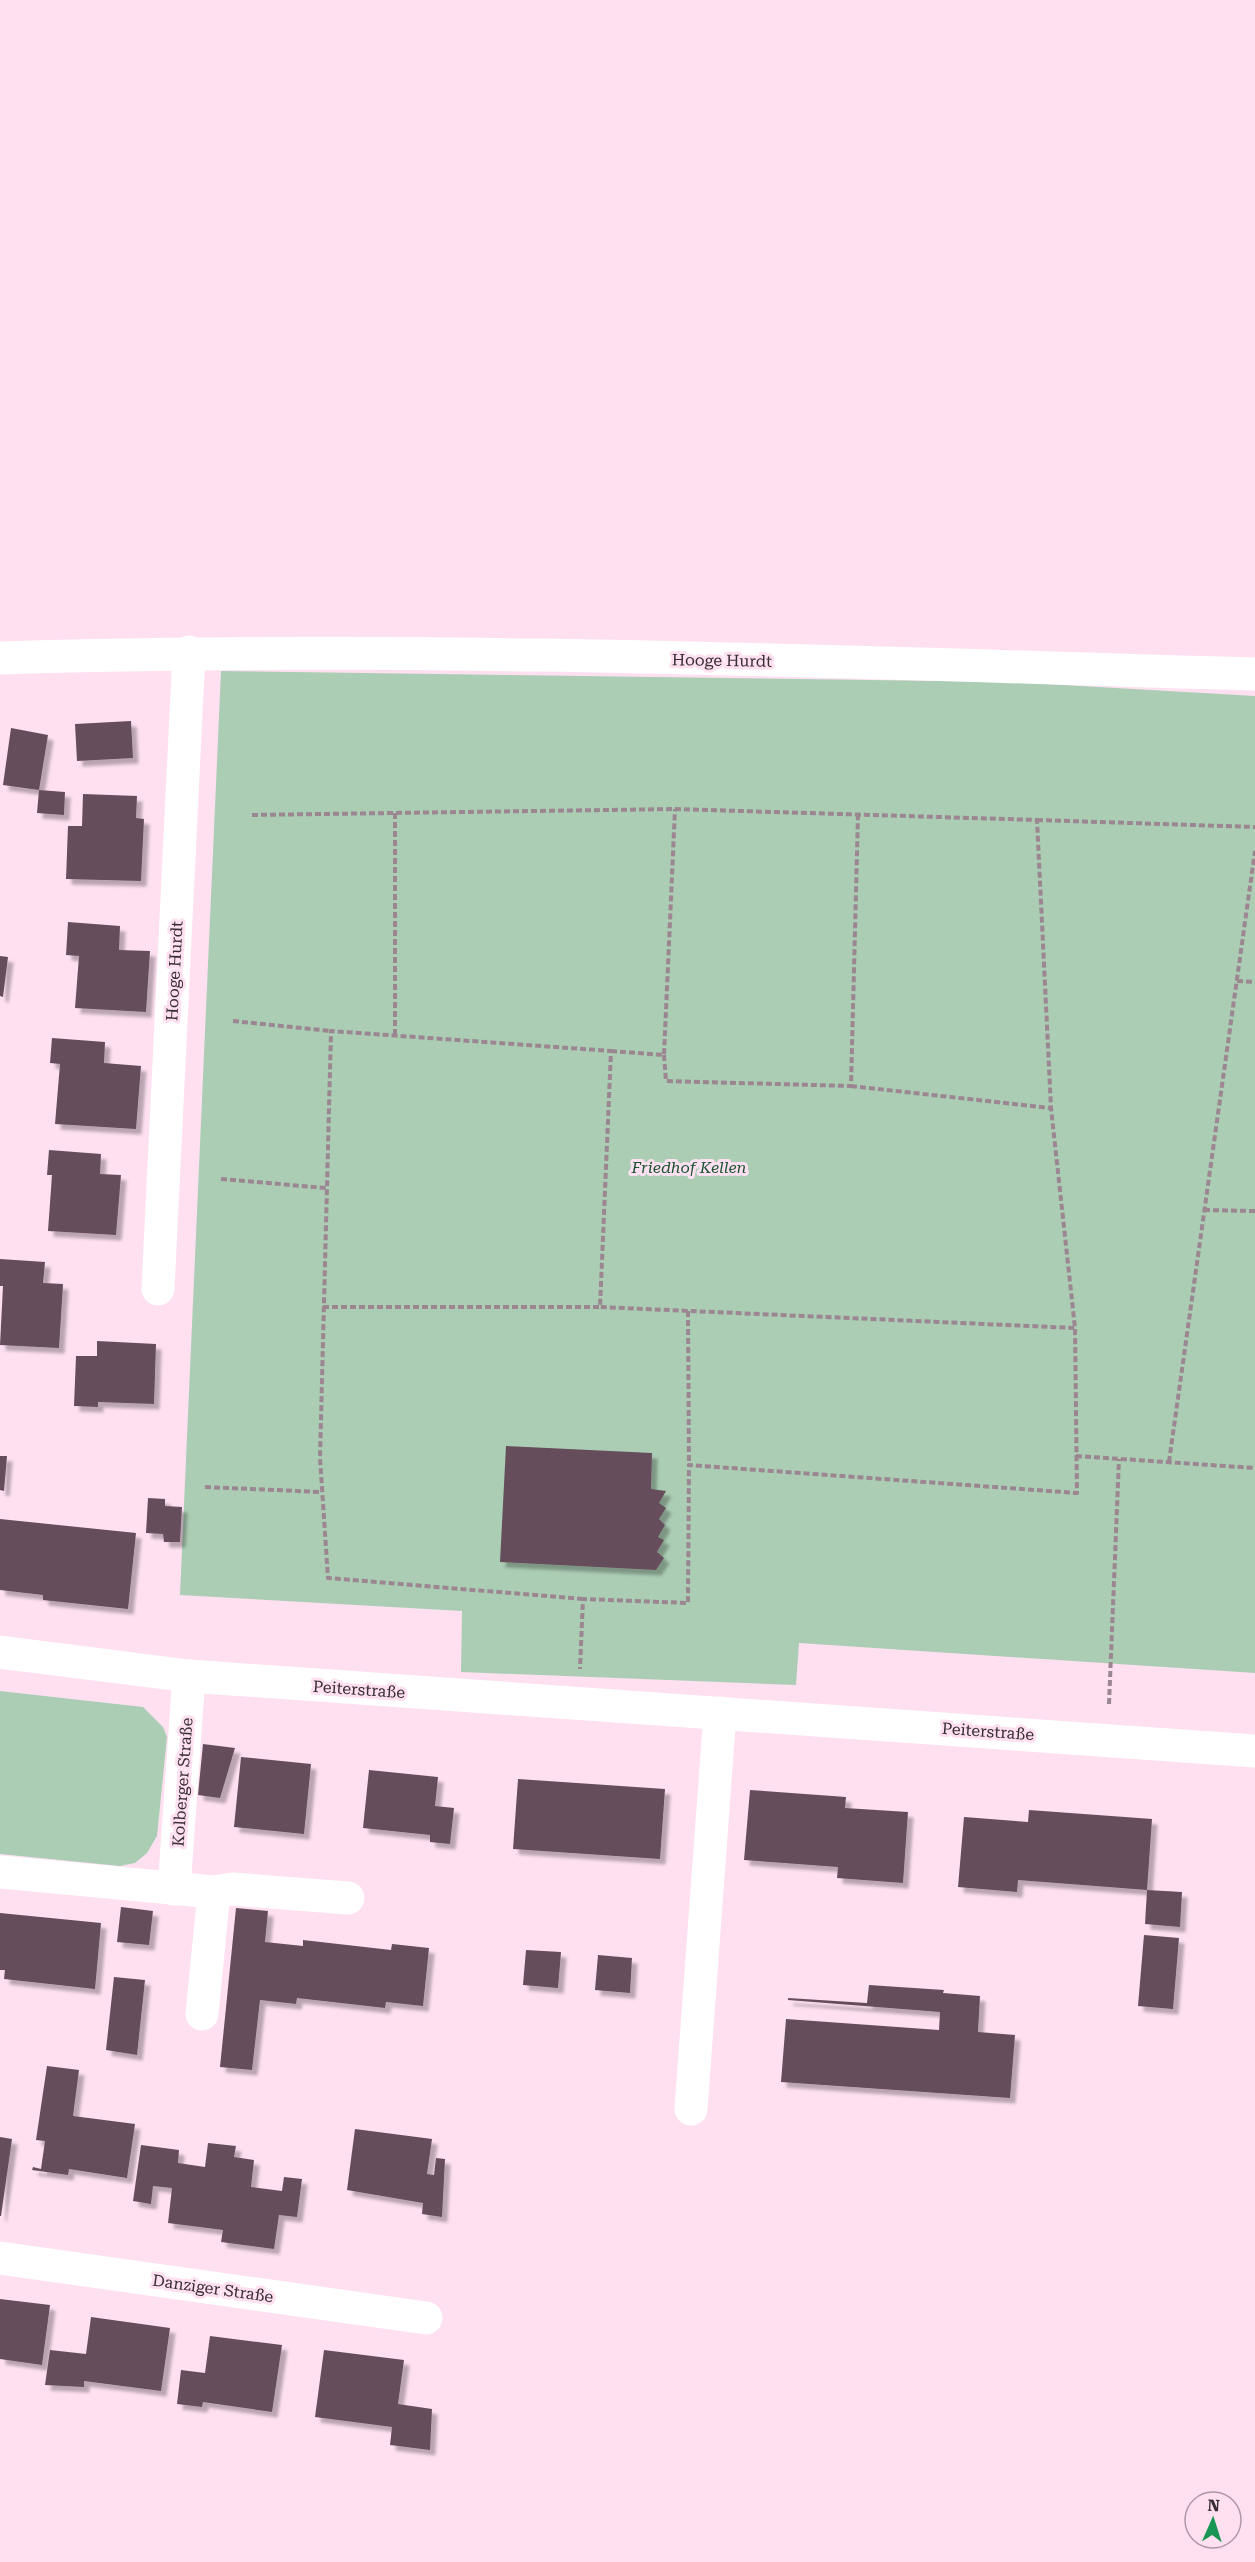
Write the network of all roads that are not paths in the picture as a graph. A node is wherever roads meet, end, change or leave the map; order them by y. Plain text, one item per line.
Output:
1 (189, 652) junction
2 (0, 658) edge
3 (1255, 674) edge
4 (158, 1289) dead end
5 (0, 1652) edge
6 (189, 1676) junction
7 (720, 1713) junction
8 (1255, 1751) edge
9 (0, 1872) edge
10 (174, 1889) junction
11 (214, 1892) junction
12 (348, 1898) dead end
13 (202, 2014) dead end
14 (692, 2109) dead end
15 (0, 2258) edge
16 (426, 2318) dead end

1 - 2 street, Hooge Hurdt
1 - 3 street, Hooge Hurdt
1 - 4 street, Hooge Hurdt
5 - 6 street, Peiterstraße
6 - 7 street, Peiterstraße
6 - 10 street, Kolberger Straße
7 - 8 street, Peiterstraße
7 - 14 street
9 - 10 street
10 - 11 street
11 - 12 street
11 - 13 street
15 - 16 street, Danziger Straße

